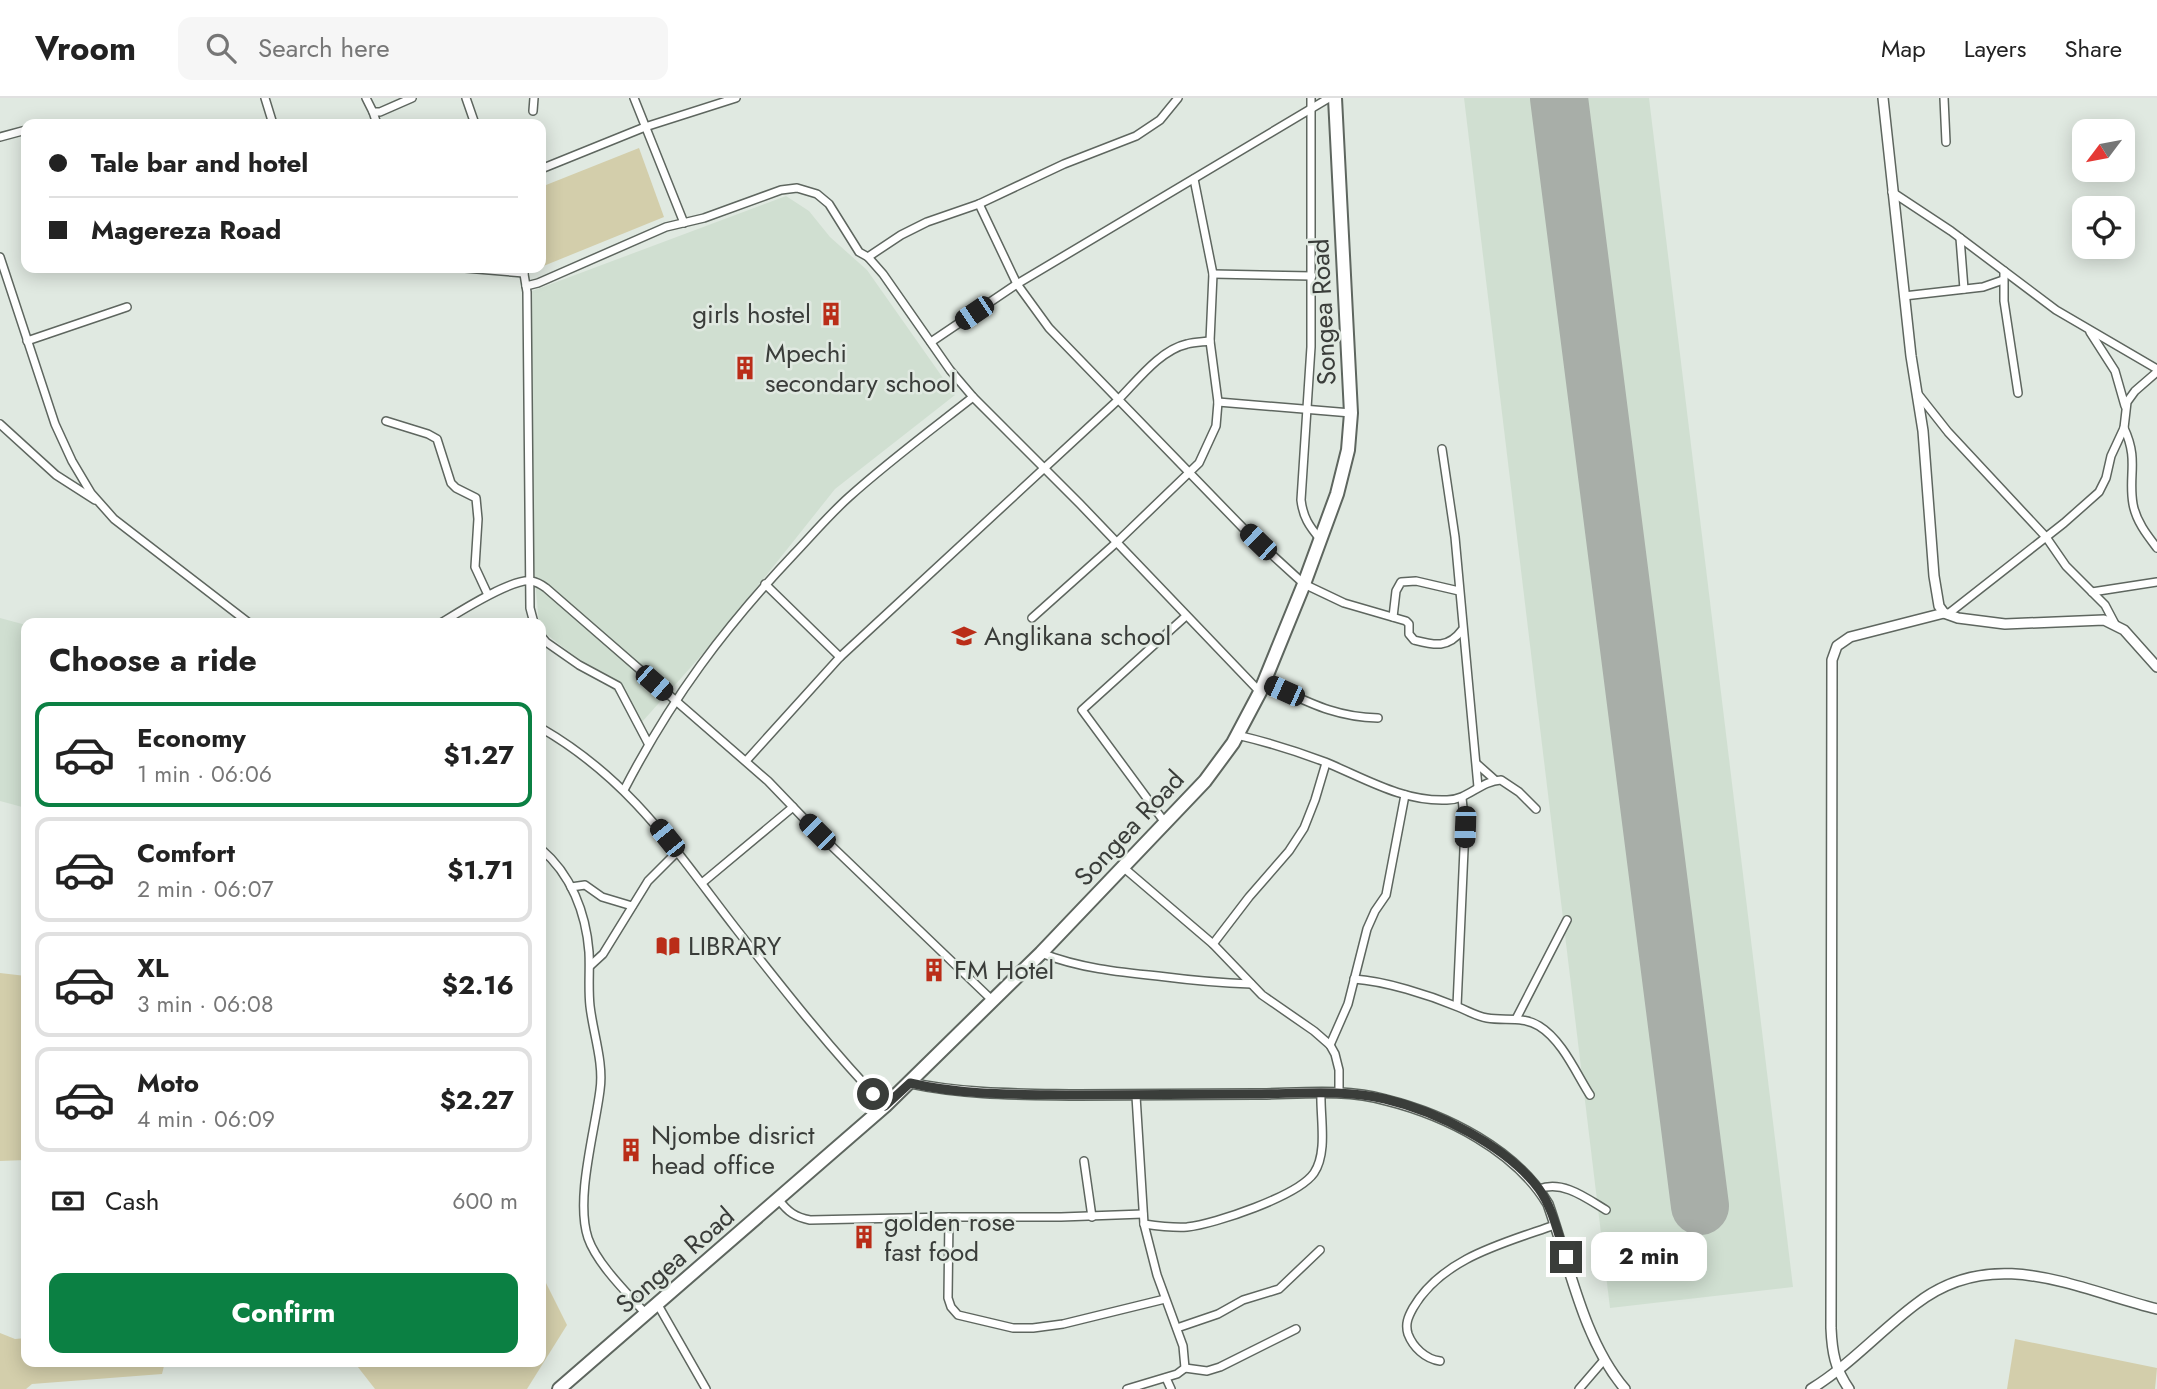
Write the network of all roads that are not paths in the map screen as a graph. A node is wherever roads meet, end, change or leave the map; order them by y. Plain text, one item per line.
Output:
1 (265, 98) edge
2 (366, 98) edge
3 (412, 98) edge
4 (466, 98) edge
5 (534, 98) edge
6 (634, 98) edge
7 (736, 98) edge
8 (1178, 98) edge
9 (1311, 98) edge
10 (1329, 98) edge
11 (1335, 98) edge
12 (1883, 98) edge
13 (1944, 98) edge
14 (1312, 107) junction
15 (533, 111) dead end
16 (373, 112) junction
17 (271, 119) edge
18 (375, 119) edge
19 (473, 119) edge
20 (645, 127) junction
21 (21, 131) edge
22 (0, 137) edge
23 (1946, 142) dead end
24 (546, 167) edge
25 (1194, 179) junction
26 (1892, 192) junction
27 (979, 204) junction
28 (684, 223) junction
29 (1959, 238) junction
30 (0, 257) edge
31 (868, 257) junction
32 (2004, 271) junction
33 (524, 273) edge
34 (1213, 274) junction
35 (1312, 276) junction
36 (2012, 277) junction
37 (2002, 280) junction
38 (1017, 284) junction
39 (526, 286) junction
40 (1964, 289) junction
41 (1904, 296) junction
42 (127, 307) dead end
43 (2086, 327) junction
44 (27, 341) junction
45 (1210, 341) junction
46 (931, 342) junction
47 (2157, 371) edge
48 (1917, 393) junction
49 (2018, 393) dead end
50 (973, 397) junction
51 (1118, 400) junction
52 (1219, 402) junction
53 (2126, 406) junction
54 (1307, 409) junction
55 (1351, 414) junction
56 (386, 421) dead end
57 (0, 424) edge
58 (2124, 428) junction
59 (1443, 449) dead end
60 (1044, 468) junction
61 (1189, 472) junction
62 (96, 500) junction
63 (2046, 537) junction
64 (1321, 540) junction
65 (1117, 542) junction
66 (2157, 548) edge
67 (530, 580) junction
68 (2157, 582) edge
69 (765, 584) junction
70 (1304, 584) junction
71 (1459, 591) junction
72 (2092, 592) junction
73 (488, 595) junction
74 (1946, 613) junction
75 (1186, 616) junction
76 (1393, 617) junction
77 (243, 618) edge
78 (449, 618) edge
79 (533, 618) edge
80 (1032, 618) dead end
81 (2115, 624) junction
82 (1462, 630) junction
83 (546, 640) edge
84 (2144, 654) junction
85 (2157, 656) edge
86 (840, 657) junction
87 (2157, 667) edge
88 (1262, 687) junction
89 (674, 700) junction
90 (1378, 718) dead end
91 (546, 731) edge
92 (1237, 735) junction
93 (648, 743) junction
94 (746, 761) junction
95 (1326, 763) junction
96 (1477, 764) junction
97 (1495, 780) junction
98 (1478, 787) junction
99 (624, 790) junction
100 (1405, 795) junction
101 (1462, 798) junction
102 (793, 807) junction
103 (1536, 809) dead end
104 (1166, 824) junction
105 (678, 851) junction
106 (546, 854) edge
107 (1124, 868) junction
108 (702, 883) junction
109 (571, 887) junction
110 (632, 906) junction
111 (1567, 919) dead end
112 (1213, 944) junction
113 (1041, 953) junction
114 (590, 966) junction
115 (1354, 979) junction
116 (1251, 984) junction
117 (993, 1001) junction
118 (1457, 1006) junction
119 (1516, 1019) junction
120 (1330, 1045) junction
121 (910, 1083) junction
122 (1321, 1093) junction
123 (1339, 1093) junction
124 (1590, 1095) dead end
125 (1136, 1096) junction
126 (885, 1106) junction
127 (1084, 1161) dead end
128 (1539, 1189) junction
129 (779, 1200) junction
130 (1606, 1210) dead end
131 (1143, 1214) junction
132 (949, 1217) junction
133 (1092, 1217) junction
134 (1144, 1224) junction
135 (1555, 1225) junction
136 (1320, 1250) dead end
137 (1165, 1300) junction
138 (658, 1304) junction
139 (2157, 1309) edge
140 (646, 1314) junction
141 (1177, 1328) junction
142 (1296, 1329) dead end
143 (1604, 1360) junction
144 (1440, 1361) dead end
145 (1185, 1368) junction
146 (1837, 1372) junction
147 (1166, 1378) junction
148 (559, 1389) edge
149 (706, 1389) edge
150 (1127, 1389) edge
151 (1171, 1389) edge
152 (1579, 1389) edge
153 (1625, 1389) edge
154 (1811, 1389) edge
155 (1849, 1389) edge

1 - 17 street
2 - 16 street
3 - 16 street
4 - 19 street
5 - 15 street
6 - 20 street
7 - 20 street
8 - 27 street
9 - 14 street
10 - 14 street
11 - 55 highway, Songea Road
12 - 26 street
13 - 23 street
14 - 25 street
14 - 35 street
16 - 18 street
20 - 24 street
20 - 28 street
21 - 22 street
25 - 34 street
25 - 38 street
26 - 29 street
26 - 41 street
27 - 31 street
27 - 38 street
28 - 31 street
28 - 39 street
29 - 32 street
29 - 40 street
30 - 44 street
31 - 46 street
32 - 36 street
32 - 37 street
33 - 39 street
34 - 35 street
34 - 45 street
35 - 54 street
36 - 37 street
36 - 43 street
37 - 40 street
37 - 49 street
38 - 46 street
38 - 51 street
39 - 67 street
40 - 41 street
41 - 48 street
42 - 44 street
43 - 47 street
43 - 53 street
44 - 62 street
45 - 51 street
45 - 52 street
46 - 50 street
47 - 53 street
48 - 63 street
48 - 74 street
50 - 60 street
50 - 69 street
51 - 60 street
51 - 61 street
52 - 54 street
52 - 61 street
53 - 58 street
54 - 55 street
54 - 64 street
55 - 64 highway, Songea Road
56 - 73 street
57 - 62 street
58 - 63 street
58 - 66 street
59 - 71 street
60 - 65 street
60 - 86 street
61 - 65 street
61 - 70 street
62 - 77 street
63 - 72 street
63 - 74 street
64 - 70 highway, Songea Road
65 - 75 street
65 - 80 street
67 - 73 street
67 - 79 street
67 - 89 street
68 - 72 street
69 - 86 street
69 - 89 street
70 - 76 street
70 - 88 highway, Songea Road
71 - 76 street
71 - 82 street
72 - 81 street
73 - 78 street
74 - 81 street
74 - 146 street
75 - 88 street
75 - 104 street
76 - 82 street
81 - 84 street
82 - 96 street
83 - 93 street
84 - 85 street
84 - 87 street
86 - 94 street
88 - 90 street
88 - 92 highway, Songea Road
89 - 93 street
89 - 94 street
91 - 99 street
92 - 95 street
92 - 104 highway, Songea Road
93 - 99 street
94 - 102 street
95 - 100 street
95 - 112 street
96 - 97 street
96 - 98 street
97 - 98 street
97 - 103 street
98 - 101 street
99 - 105 street
100 - 101 street
100 - 115 street
101 - 118 street
102 - 108 street
102 - 117 street
104 - 107 highway, Songea Road
105 - 108 street
105 - 110 street
106 - 109 street
107 - 112 street
107 - 113 highway, Songea Road
108 - 126 street
109 - 110 street
109 - 114 street
110 - 114 street
111 - 119 street
112 - 116 street
113 - 116 street
113 - 117 highway, Songea Road
114 - 140 street
115 - 118 street
115 - 120 street
116 - 120 street
117 - 121 highway, Songea Road
118 - 119 street
119 - 124 street
120 - 123 street
121 - 125 street
121 - 126 highway, Songea Road
122 - 123 street
122 - 125 street
122 - 134 street
123 - 128 street
125 - 131 street
126 - 129 highway, Songea Road
127 - 133 street
128 - 130 street
128 - 135 street
129 - 132 street
129 - 138 highway, Songea Road
131 - 133 street
131 - 134 street
132 - 133 street
132 - 137 street
134 - 137 street
135 - 143 street
135 - 144 street
136 - 141 street
137 - 141 street
138 - 140 highway, Songea Road
138 - 149 street
139 - 146 street
140 - 148 highway, Songea Road
141 - 145 street
142 - 145 street
143 - 152 street
143 - 153 street
145 - 147 street
146 - 154 street
146 - 155 street
147 - 150 street
147 - 151 street

